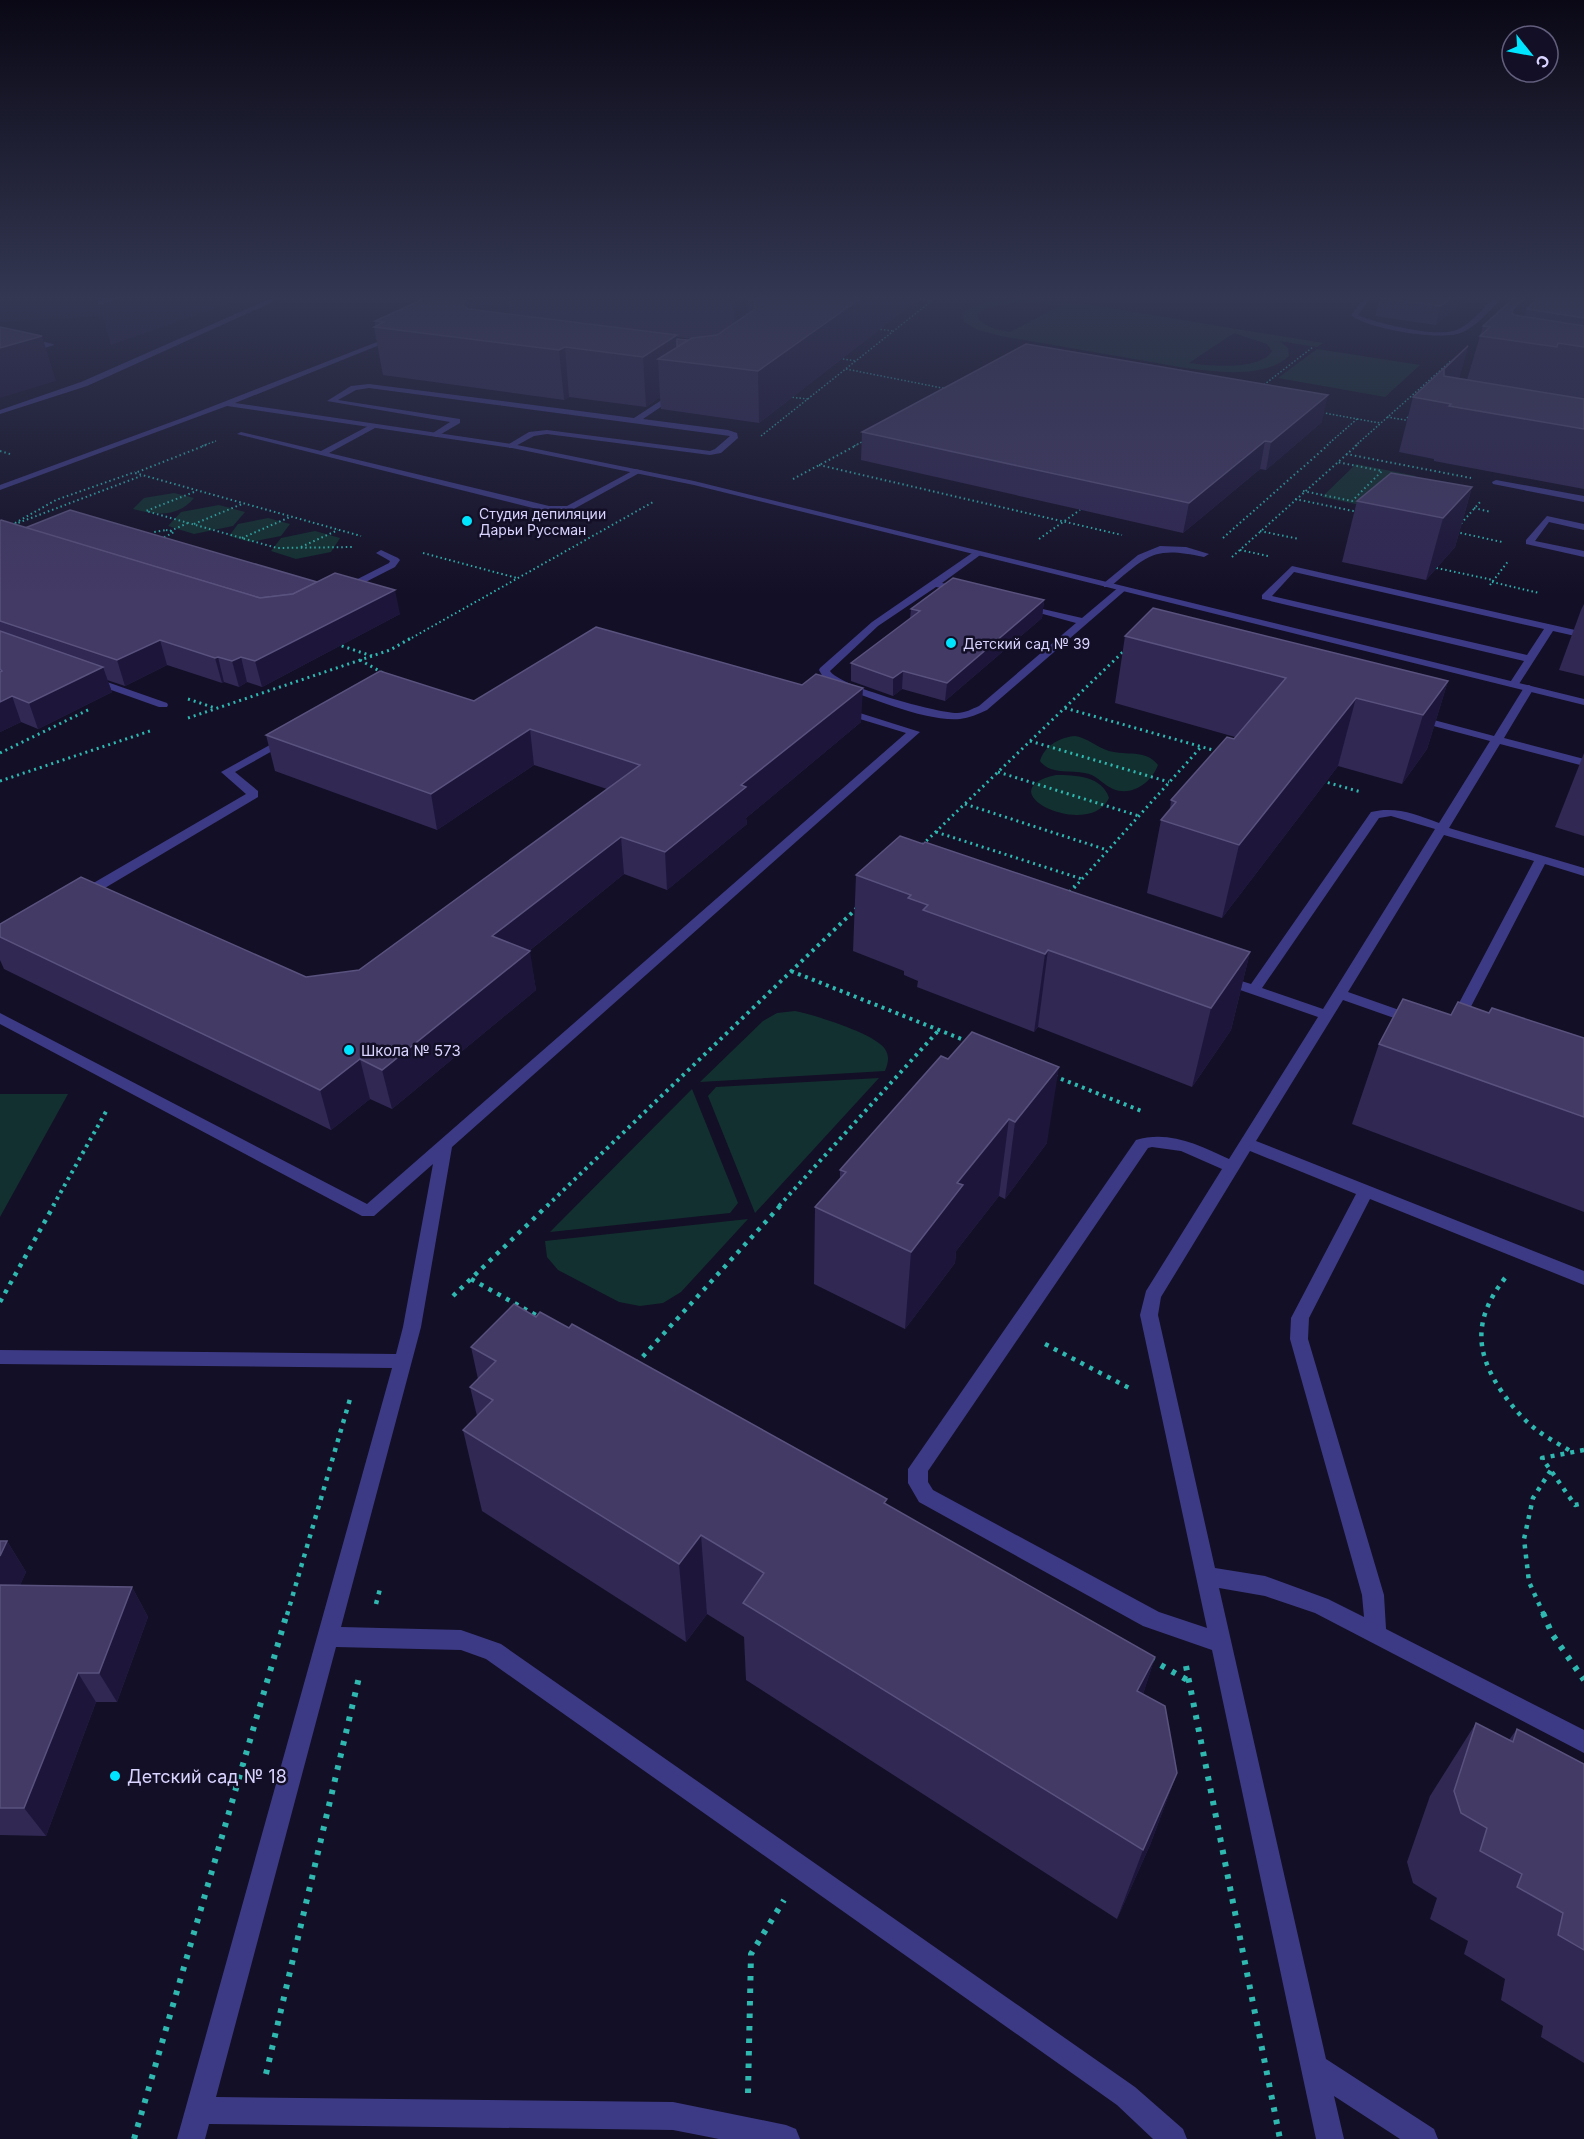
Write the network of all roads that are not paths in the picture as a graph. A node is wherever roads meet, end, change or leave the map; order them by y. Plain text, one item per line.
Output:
1 (52, 395) edge
2 (250, 395) edge
3 (342, 395) edge
4 (438, 395) edge
5 (674, 395) edge
6 (227, 404) junction
7 (0, 412) edge
8 (636, 420) junction
9 (372, 426) junction
10 (241, 434) road end
11 (436, 435) junction
12 (512, 447) junction
13 (322, 454) junction
14 (639, 471) junction
15 (1496, 482) edge
16 (0, 488) edge
17 (1584, 499) edge
18 (1584, 527) edge
19 (381, 553) dead end
20 (978, 553) junction
21 (1204, 554) road end
22 (1584, 554) edge
23 (934, 584) junction
24 (1107, 585) junction
25 (1123, 588) junction
26 (969, 592) edge
27 (333, 595) edge
28 (1016, 604) edge
29 (1085, 622) junction
30 (1550, 627) junction
31 (1584, 635) edge
32 (1530, 659) junction
33 (83, 676) edge
34 (1522, 686) junction
35 (1584, 702) edge
36 (163, 705) dead end
37 (834, 708) edge
38 (1407, 716) edge
39 (299, 731) edge
40 (1497, 740) junction
41 (1584, 762) edge
42 (1442, 829) junction
43 (1540, 859) junction
44 (1584, 872) edge
45 (71, 902) edge
46 (1214, 976) edge
47 (1254, 990) junction
48 (1339, 994) junction
49 (1326, 1015) junction
50 (0, 1018) edge
51 (1246, 1143) junction
52 (444, 1147) junction
53 (1232, 1167) junction
54 (1366, 1191) junction
55 (1584, 1278) edge
56 (0, 1357) edge
57 (403, 1361) junction
58 (1206, 1576) junction
59 (1376, 1634) junction
60 (328, 1637) junction
61 (1220, 1642) junction
62 (1584, 1742) edge
63 (1314, 2067) junction
64 (199, 2110) junction
65 (191, 2139) edge
66 (786, 2139) edge
67 (1173, 2139) edge
68 (1330, 2139) edge
69 (1424, 2139) edge

1 - 7 street
2 - 6 street
3 - 11 street
4 - 8 street
5 - 8 street
6 - 9 street
6 - 16 street
8 - 12 street
9 - 11 street
9 - 13 street
10 - 13 street
11 - 12 street
12 - 14 street
13 - 14 street
14 - 20 street
15 - 17 street
18 - 22 street
19 - 27 street
20 - 23 street
20 - 24 street
21 - 24 street
23 - 26 street
23 - 29 street
24 - 25 street
25 - 29 street
25 - 34 street
28 - 29 street
30 - 31 street
30 - 32 street
30 - 32 street
32 - 34 street
33 - 36 street
34 - 35 street
34 - 40 street
37 - 52 street
38 - 40 street
39 - 45 street
40 - 41 street
40 - 42 street
42 - 43 street
42 - 47 street
42 - 48 street
43 - 44 street
43 - 48 street
46 - 47 street
47 - 49 street
48 - 49 street
49 - 51 street
50 - 52 street
51 - 53 street
51 - 54 street
52 - 57 street
53 - 58 street
53 - 61 street
54 - 55 street
54 - 59 street
56 - 57 street
57 - 60 street
58 - 59 street
58 - 61 street
59 - 62 street
60 - 64 street
60 - 67 street
61 - 63 street
63 - 68 street
63 - 69 street
64 - 65 street
64 - 66 street

